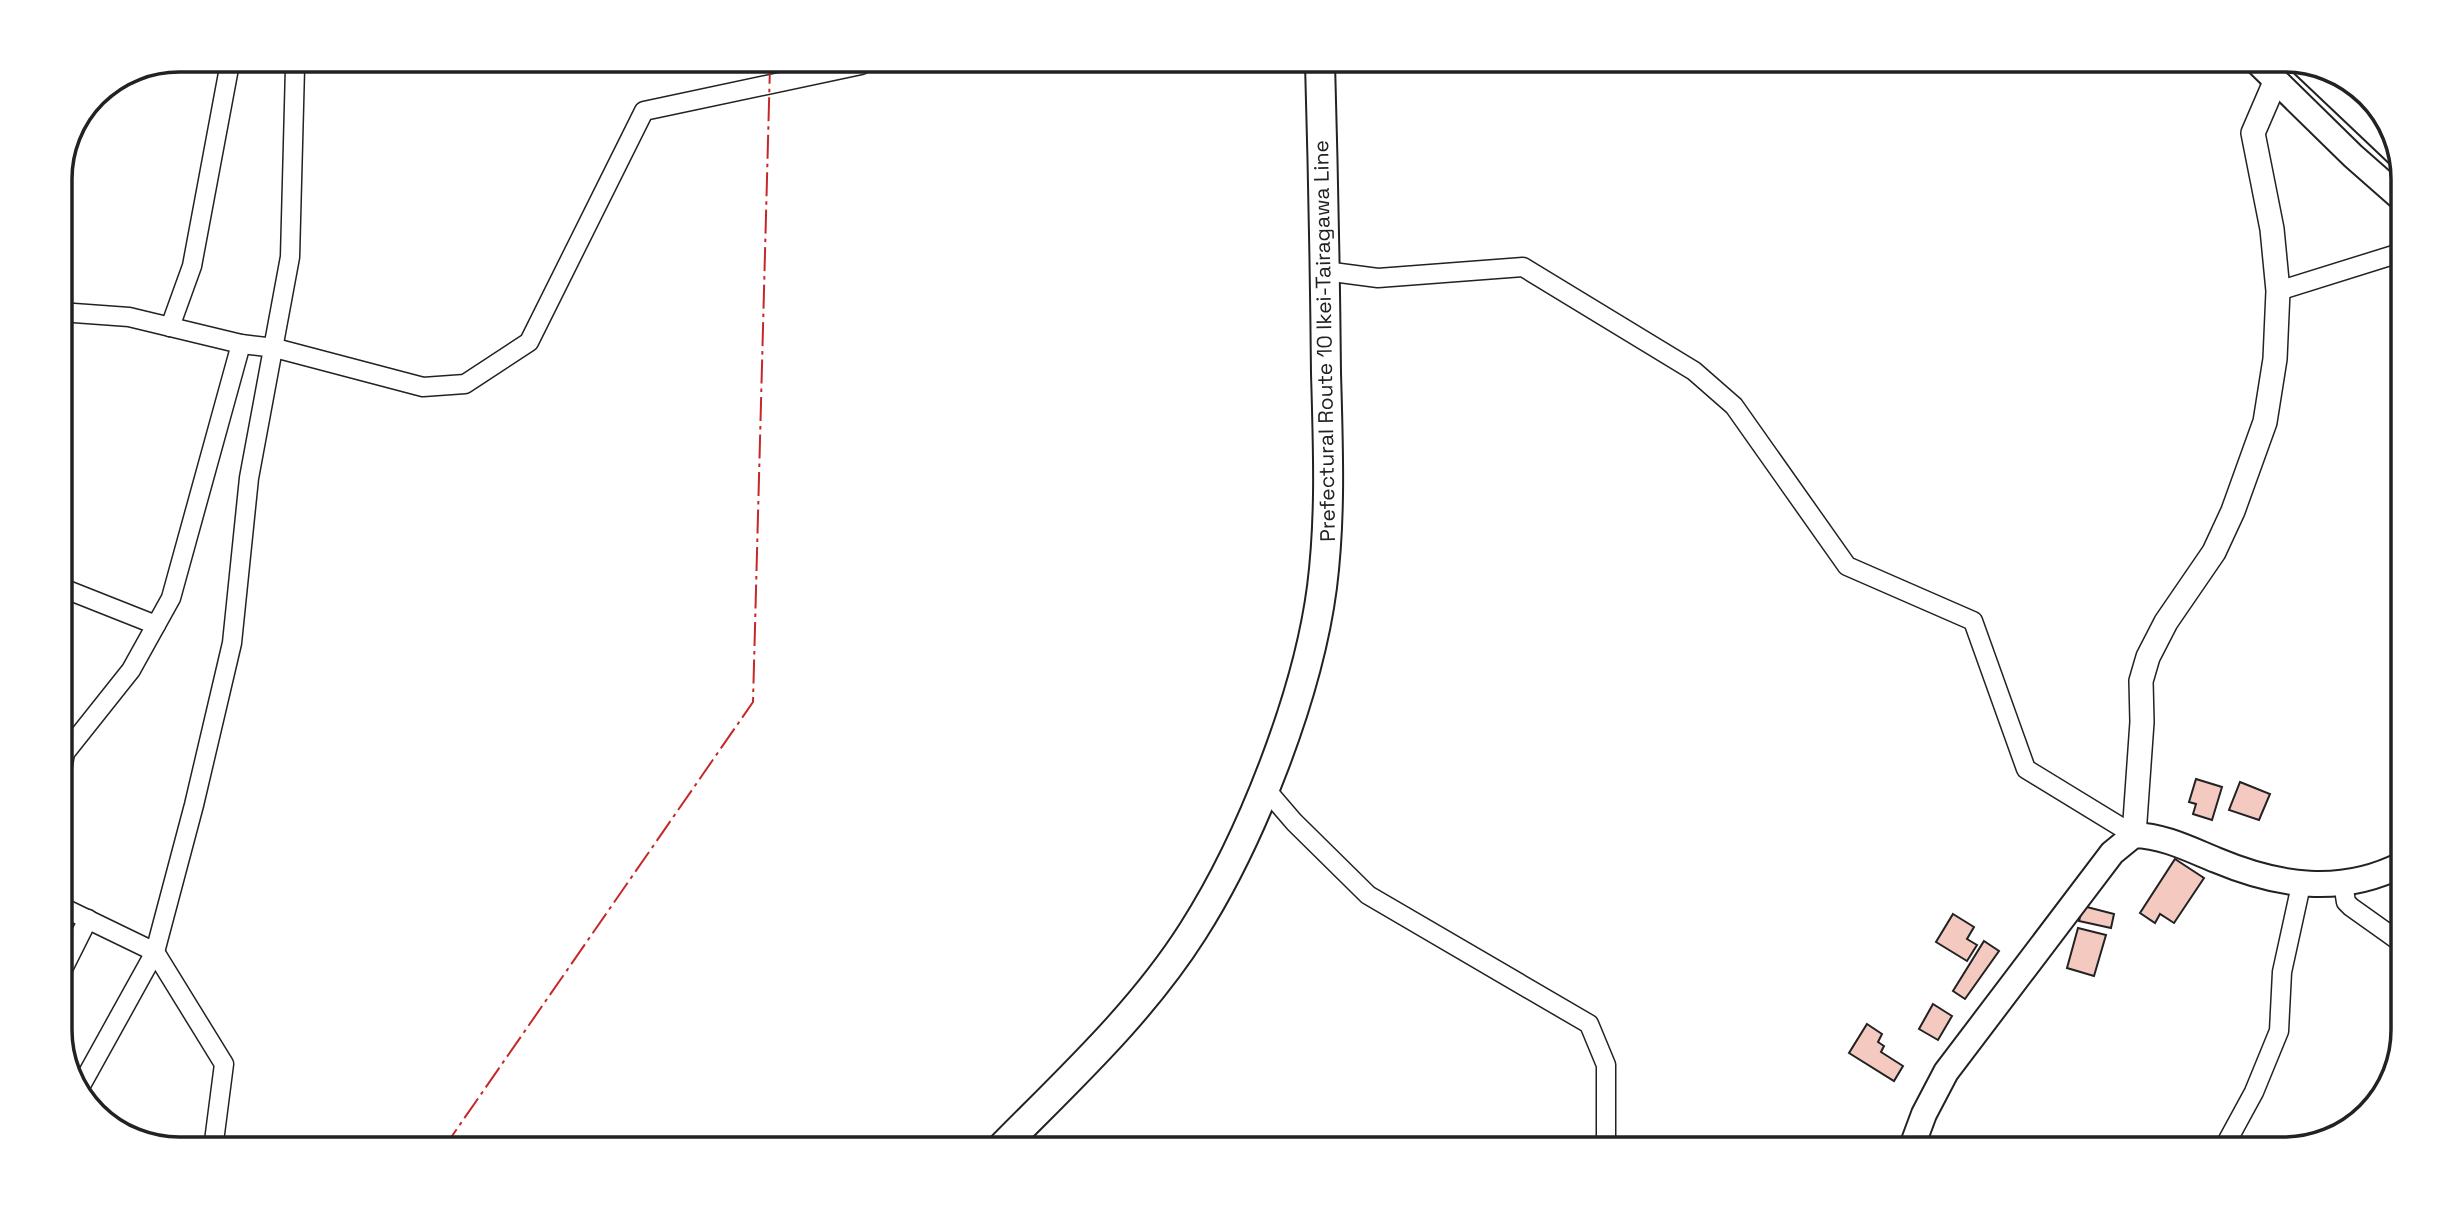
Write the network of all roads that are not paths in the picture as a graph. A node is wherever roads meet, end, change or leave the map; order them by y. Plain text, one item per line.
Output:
1 (228, 72) edge
2 (295, 72) edge
3 (827, 72) edge
4 (1320, 72) edge
5 (2266, 72) edge
6 (2316, 76) edge
7 (2275, 82) junction
8 (2385, 141) edge
9 (2391, 189) edge
10 (2391, 256) edge
11 (1325, 271) junction
12 (2278, 291) junction
13 (72, 313) edge
14 (170, 327) junction
15 (241, 344) junction
16 (275, 348) junction
17 (72, 592) edge
18 (156, 625) junction
19 (72, 744) edge
20 (1264, 787) junction
21 (2134, 835) junction
22 (2391, 869) edge
23 (2343, 883) junction
24 (2301, 886) junction
25 (72, 912) edge
26 (88, 919) junction
27 (2391, 935) edge
28 (72, 951) edge
29 (155, 952) junction
30 (84, 1080) edge
31 (216, 1137) edge
32 (1013, 1137) edge
33 (1606, 1137) edge
34 (1916, 1137) edge
35 (2230, 1137) edge

1 - 14 street
2 - 16 street
3 - 16 street
4 - 11 main road, Prefectural Route 10 Ikei-Tairagawa Line
5 - 7 main road
6 - 8 main road
7 - 9 main road
7 - 12 street
10 - 12 street
11 - 20 main road, Prefectural Route 10 Ikei-Tairagawa Line
11 - 21 street
12 - 21 street
13 - 14 street
14 - 15 street
15 - 16 street
15 - 18 street
16 - 29 street
17 - 18 street
18 - 19 street
20 - 32 main road, Prefectural Route 10 Ikei-Tairagawa Line
20 - 33 street
21 - 24 main road
21 - 34 main road
22 - 23 main road
23 - 24 main road
23 - 27 street
24 - 35 street
25 - 26 street
26 - 28 street
26 - 29 street
29 - 30 street
29 - 31 street

